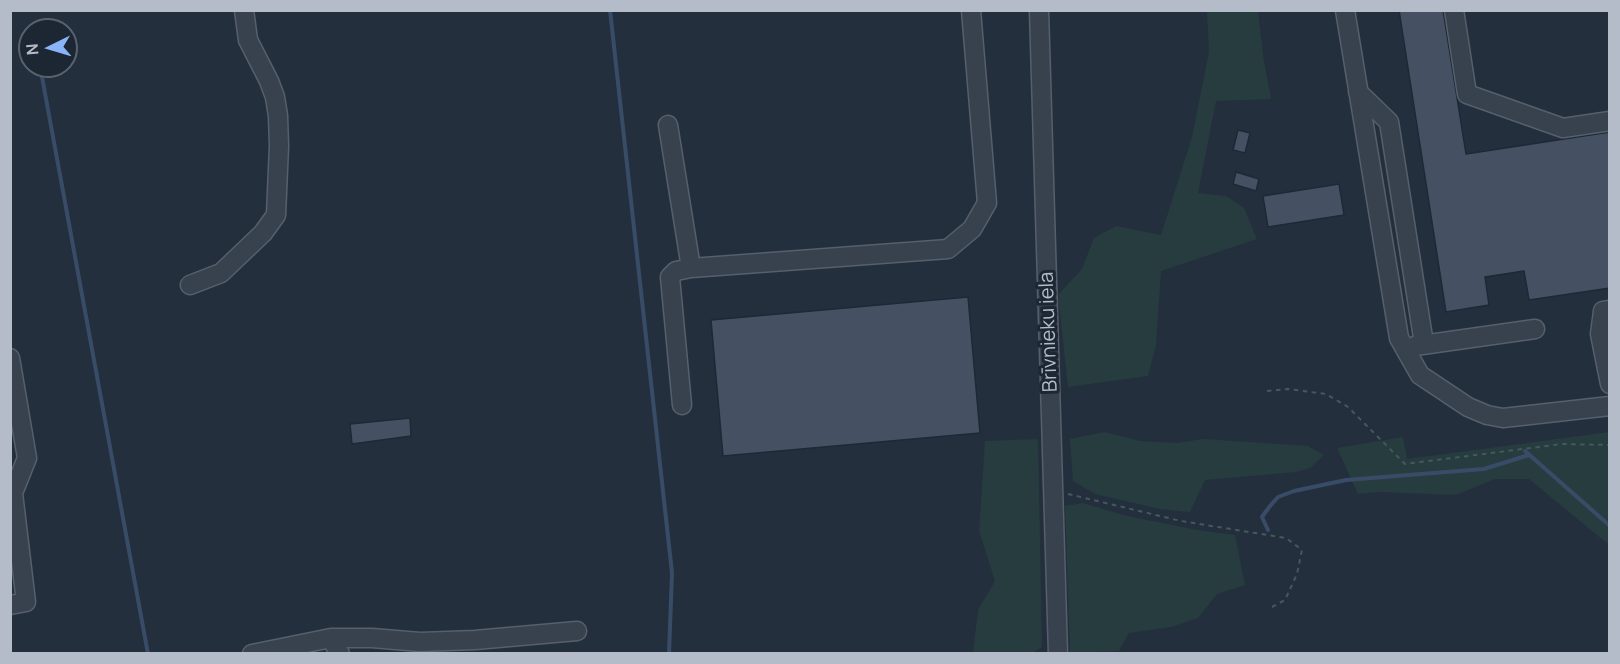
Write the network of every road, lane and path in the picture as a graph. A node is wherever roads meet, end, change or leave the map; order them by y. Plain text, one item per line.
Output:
1 (244, 10) edge
2 (971, 10) edge
3 (1039, 10) edge
4 (1345, 10) edge
5 (1454, 10) edge
6 (1358, 92) junction
7 (1610, 121) edge
8 (668, 125) dead end
9 (691, 268) junction
10 (190, 285) dead end
11 (1610, 310) edge
12 (1535, 329) dead end
13 (1424, 344) junction
14 (1404, 347) junction
15 (10, 358) edge
16 (1610, 384) edge
17 (1267, 391) dead end
18 (682, 405) dead end
19 (1610, 406) edge
20 (1610, 446) edge
21 (1053, 491) junction
22 (10, 605) edge
23 (1272, 607) dead end
24 (577, 631) dead end
25 (336, 646) edge
26 (252, 654) edge
27 (1058, 654) edge

1 - 10 street
2 - 9 street
3 - 21 street, Brīvnieku iela
4 - 6 street
5 - 7 street
6 - 13 street
6 - 14 street
8 - 9 street
9 - 18 street
11 - 16 street
12 - 13 street
13 - 14 street
14 - 19 street
15 - 22 street
17 - 20 path
21 - 23 path
21 - 27 street, Brīvnieku iela
24 - 25 street
25 - 26 street

